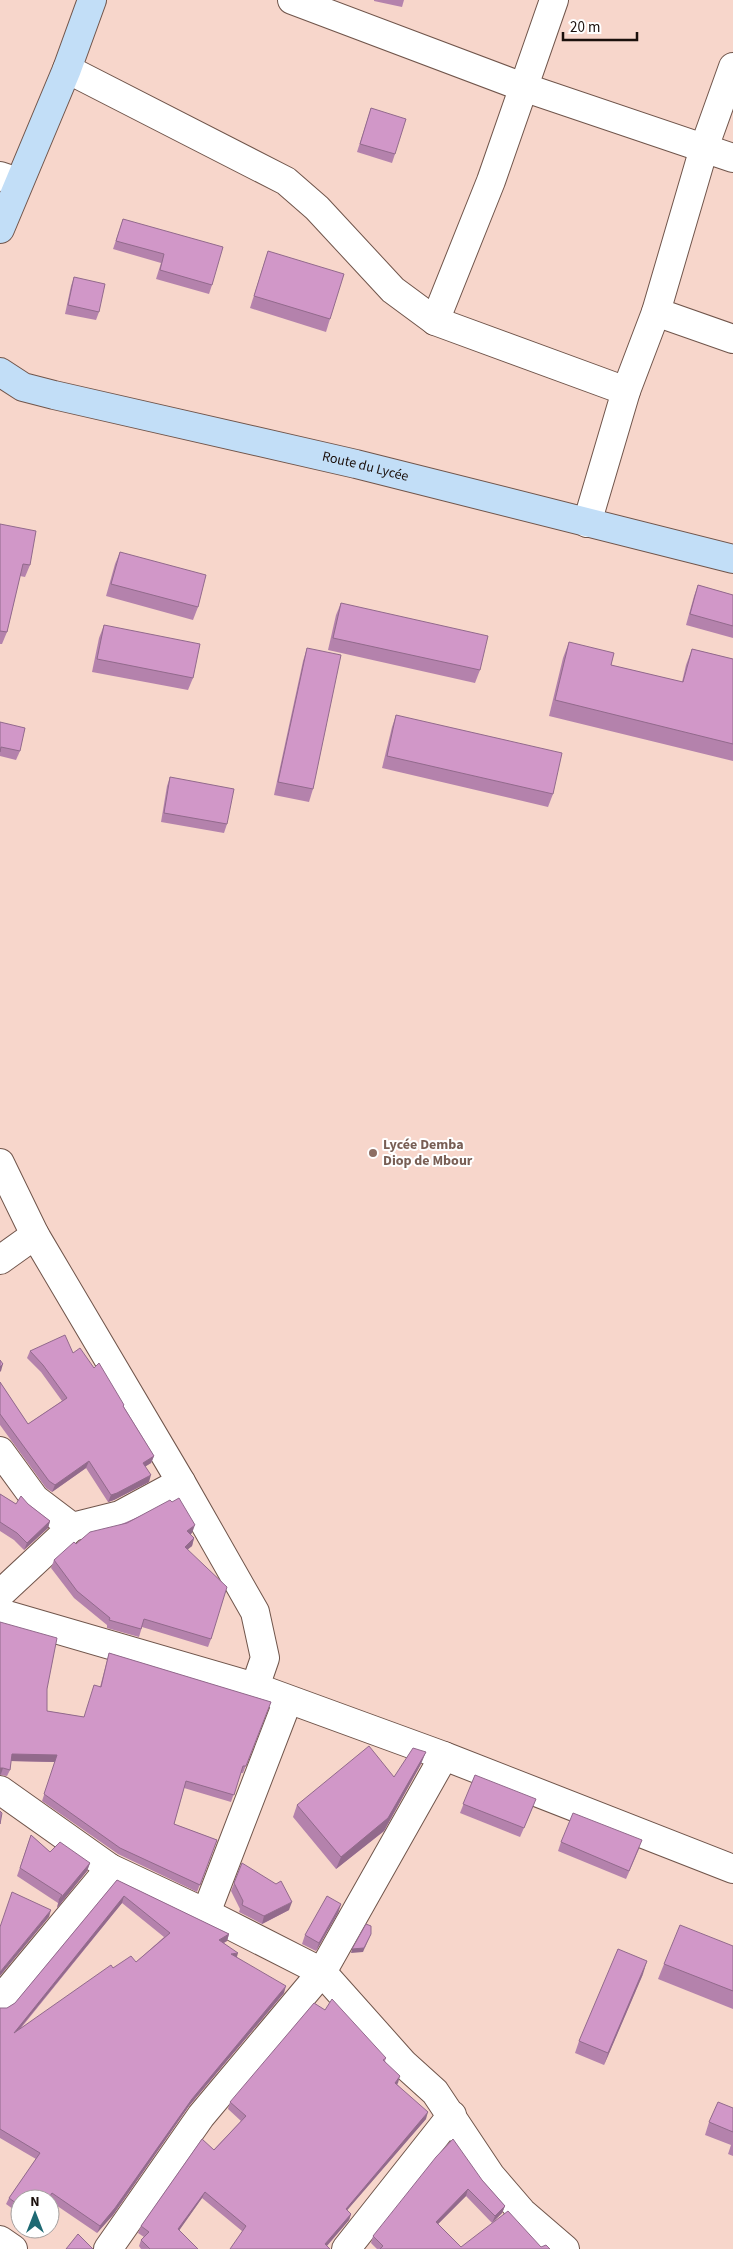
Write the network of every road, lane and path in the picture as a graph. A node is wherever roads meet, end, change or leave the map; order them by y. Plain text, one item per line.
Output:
1 (92, 0) edge
2 (292, 0) edge
3 (554, 0) edge
4 (733, 67) edge
5 (67, 69) junction
6 (523, 87) junction
7 (704, 148) junction
8 (733, 158) edge
9 (9, 179) edge
10 (0, 229) edge
11 (656, 312) junction
12 (435, 321) junction
13 (733, 339) edge
14 (0, 372) edge
15 (626, 391) junction
16 (587, 523) junction
17 (733, 559) edge
18 (0, 1163) edge
19 (35, 1235) junction
20 (0, 1260) edge
21 (0, 1451) edge
22 (181, 1482) junction
23 (72, 1527) junction
24 (0, 1594) edge
25 (0, 1613) edge
26 (255, 1686) junction
27 (288, 1700) junction
28 (444, 1756) junction
29 (0, 1790) edge
30 (110, 1868) junction
31 (733, 1869) edge
32 (206, 1913) junction
33 (322, 1972) junction
34 (2, 1994) edge
35 (452, 2115) junction
36 (0, 2240) edge
37 (13, 2249) edge
38 (108, 2249) edge
39 (346, 2249) edge
40 (564, 2249) edge

1 - 5 main road
2 - 6 street
3 - 6 street
4 - 7 street
5 - 9 main road
5 - 12 street
6 - 7 street
6 - 12 street
7 - 8 street
7 - 11 street
9 - 10 main road
11 - 13 street
11 - 15 street
12 - 15 street
14 - 16 main road, Route du Lycée
15 - 16 street
16 - 17 main road, Route du Lycée
18 - 19 street
19 - 20 street
19 - 22 street
21 - 23 street
22 - 23 street
22 - 26 street
23 - 24 street
25 - 26 street
26 - 27 street
27 - 28 street
27 - 32 street
28 - 31 street
28 - 33 street
29 - 30 street
30 - 32 street
30 - 34 street
32 - 33 street
33 - 35 street
33 - 38 street
35 - 39 street
35 - 40 street
36 - 37 street

